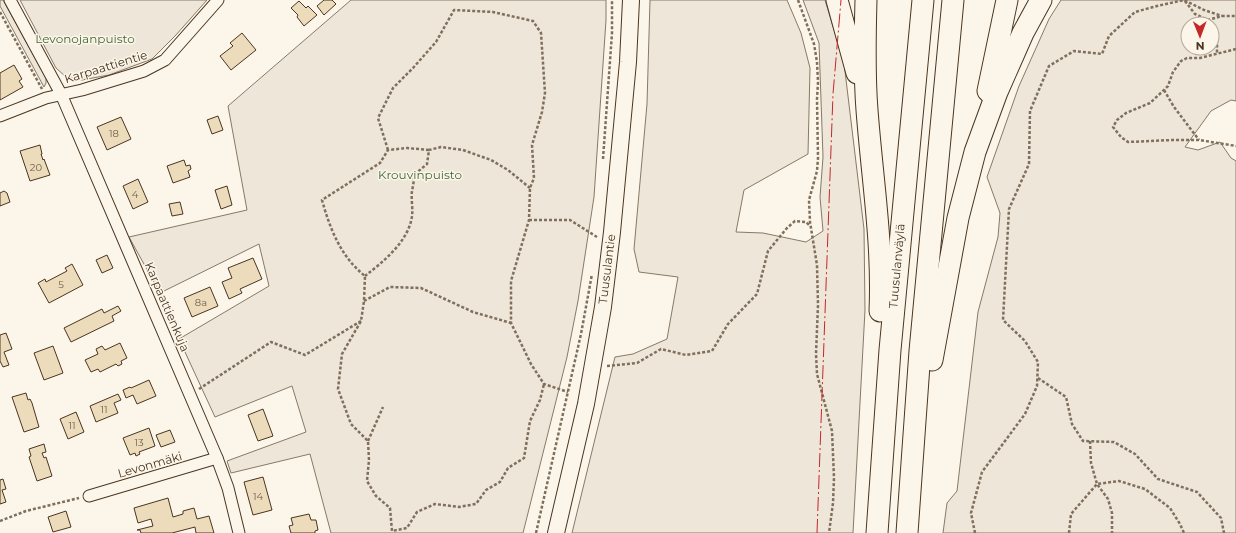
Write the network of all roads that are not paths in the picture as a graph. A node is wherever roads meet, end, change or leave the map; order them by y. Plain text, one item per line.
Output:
1 (10, 0) edge
2 (218, 0) edge
3 (631, 0) edge
4 (837, 0) edge
5 (866, 0) edge
6 (923, 0) edge
7 (952, 0) edge
8 (1007, 0) edge
9 (1041, 0) edge
10 (61, 94) junction
11 (867, 109) junction
12 (0, 116) edge
13 (975, 152) junction
14 (217, 458) junction
15 (882, 462) junction
16 (912, 473) junction
17 (89, 496) road end
18 (239, 533) edge
19 (556, 533) edge
20 (877, 533) edge
21 (908, 533) edge

1 - 10 street, Karpaattienkuja
2 - 10 street, Karpaattientie
3 - 19 main road, Tuusulantie
4 - 11 highway
5 - 11 highway
6 - 15 highway, Tuusulanväylä
7 - 16 highway
8 - 13 highway
9 - 13 highway
10 - 12 street, Karpaattientie
10 - 14 street, Karpaattienkuja
11 - 15 highway
13 - 16 highway
14 - 17 street, Levonmäki
14 - 18 street, Karpaattienkuja
15 - 20 highway, Tuusulanväylä
16 - 21 highway

